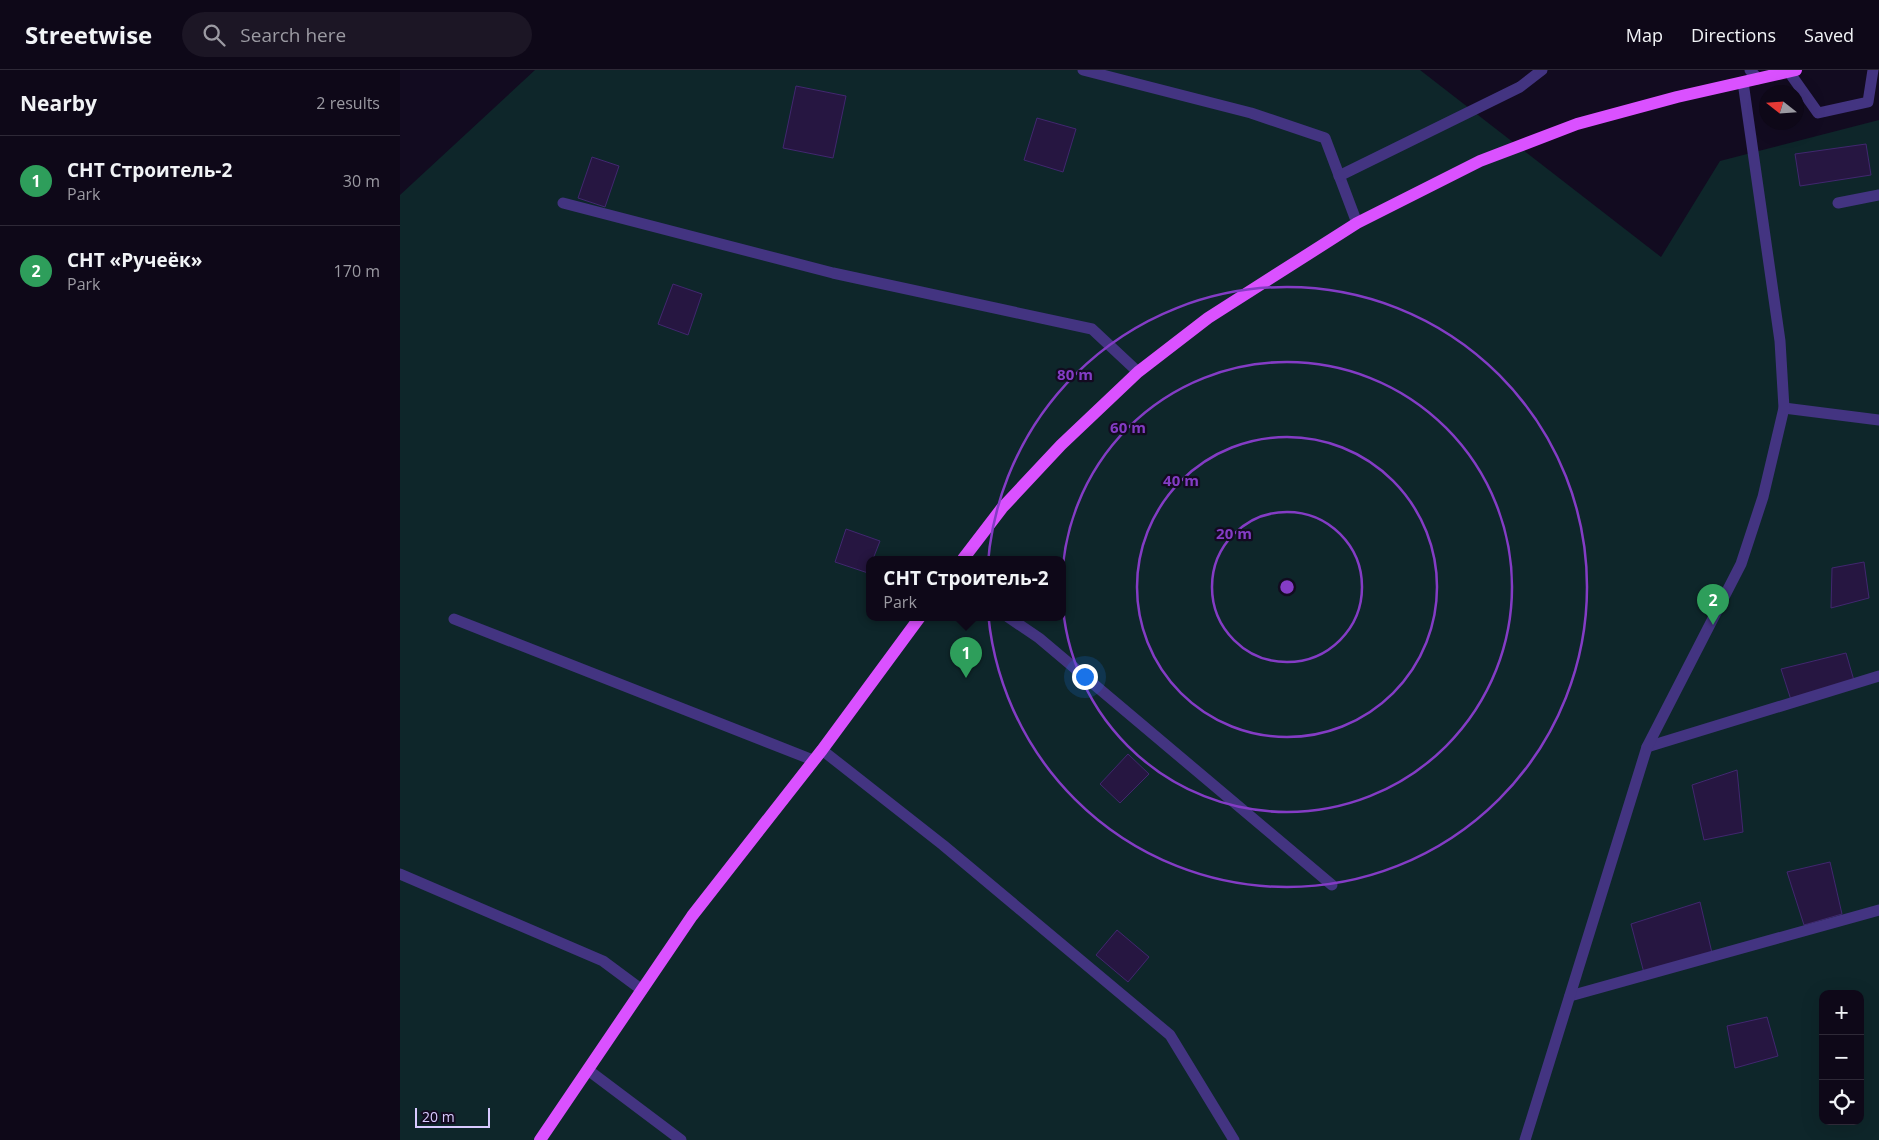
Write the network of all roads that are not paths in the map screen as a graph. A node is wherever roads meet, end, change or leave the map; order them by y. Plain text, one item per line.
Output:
1 (1083, 70) edge
2 (1542, 70) edge
3 (1873, 70) edge
4 (1792, 71) edge
5 (1754, 74) edge
6 (1743, 82) junction
7 (1339, 176) junction
8 (1879, 195) edge
9 (562, 203) dead end
10 (1838, 203) dead end
11 (1357, 223) junction
12 (1138, 372) junction
13 (1784, 408) junction
14 (1879, 420) edge
15 (965, 556) edge
16 (454, 620) dead end
17 (917, 621) edge
18 (1014, 621) edge
19 (1879, 676) edge
20 (1647, 748) junction
21 (822, 750) junction
22 (813, 760) junction
23 (400, 874) edge
24 (1332, 885) dead end
25 (1879, 910) edge
26 (642, 990) junction
27 (1570, 996) junction
28 (588, 1070) junction
29 (540, 1140) edge
30 (680, 1140) edge
31 (1234, 1140) edge
32 (1525, 1140) edge

1 - 7 lane
2 - 7 lane
3 - 4 lane
4 - 5 main road
5 - 6 main road
6 - 11 main road
6 - 13 lane
7 - 11 lane
8 - 10 lane
9 - 12 lane
11 - 12 main road
12 - 15 main road
13 - 14 lane
13 - 20 lane
16 - 22 lane
17 - 21 main road
18 - 24 lane
19 - 20 lane
20 - 27 lane
21 - 22 main road
21 - 31 lane
22 - 26 main road
23 - 26 lane
25 - 27 lane
26 - 28 main road
27 - 32 lane
28 - 29 main road
28 - 30 lane

